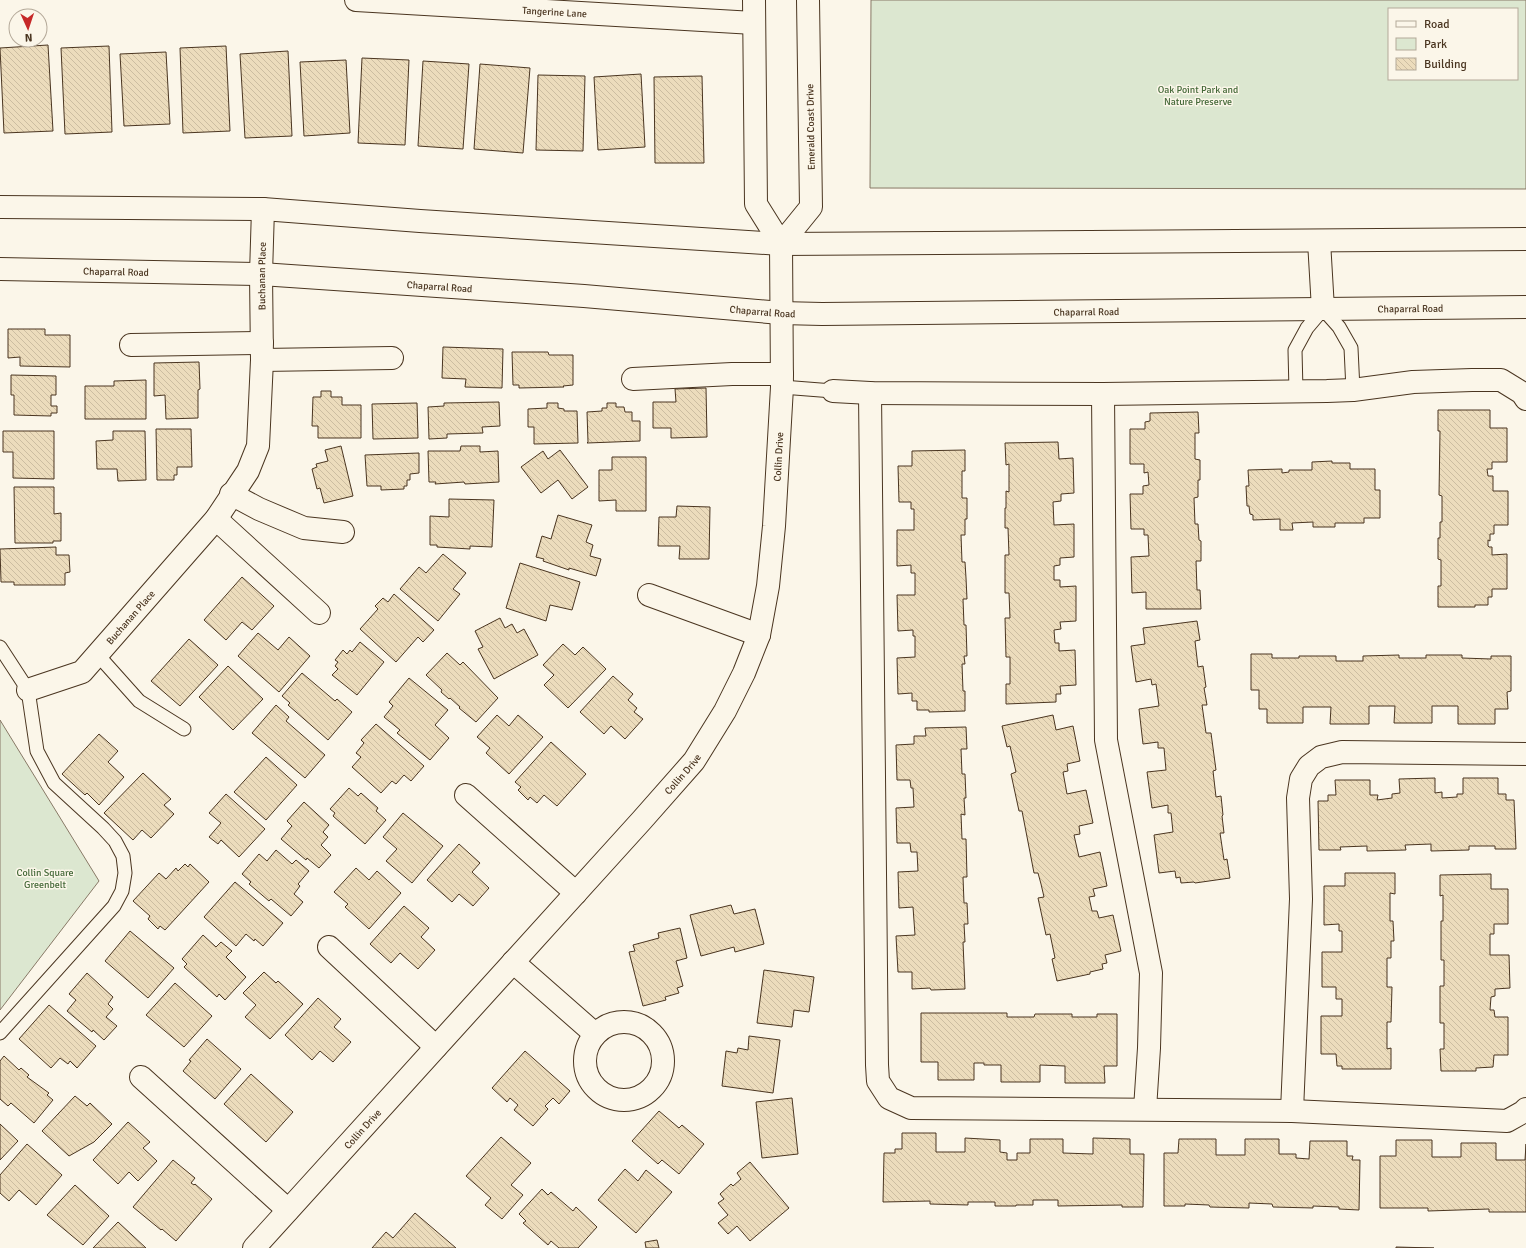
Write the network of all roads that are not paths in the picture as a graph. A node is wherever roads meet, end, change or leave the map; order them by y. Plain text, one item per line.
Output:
1 (356, 0) edge
2 (754, 0) edge
3 (808, 0) edge
4 (552, 6) edge
5 (754, 23) junction
6 (0, 207) edge
7 (263, 209) junction
8 (1526, 239) edge
9 (1319, 241) junction
10 (781, 244) junction
11 (0, 269) edge
12 (261, 274) junction
13 (1526, 307) edge
14 (1323, 309) junction
15 (781, 313) junction
16 (131, 345) dead end
17 (262, 352) junction
18 (392, 358) dead end
19 (633, 379) dead end
20 (782, 380) junction
21 (1353, 390) junction
22 (833, 391) joint
23 (1296, 391) junction
24 (870, 393) junction
25 (1103, 394) junction
26 (1526, 400) edge
27 (231, 494) junction
28 (216, 519) junction
29 (343, 532) dead end
30 (649, 595) dead end
31 (320, 613) dead end
32 (758, 635) junction
33 (0, 647) edge
34 (97, 654) junction
35 (28, 690) junction
36 (184, 729) dead end
37 (1526, 754) edge
38 (466, 795) dead end
39 (576, 893) junction
40 (329, 947) dead end
41 (513, 962) junction
42 (0, 1033) edge
43 (595, 1034) dead end
44 (436, 1048) junction
45 (141, 1077) dead end
46 (1145, 1109) junction
47 (1526, 1109) edge
48 (1292, 1111) junction
49 (288, 1210) junction
50 (254, 1248) edge

1 - 4 street, Tangerine Lane
2 - 5 street
3 - 10 street, Emerald Coast Drive
4 - 5 street, Tangerine Lane
5 - 10 street
6 - 7 street
7 - 10 street
7 - 12 street, Buchanan Place
8 - 9 street
9 - 10 street
9 - 14 street
10 - 15 street
11 - 12 street, Chaparral Road
12 - 15 street, Chaparral Road
12 - 17 street, Buchanan Place
13 - 14 street, Chaparral Road
14 - 15 street, Chaparral Road
14 - 21 lane
14 - 23 lane
15 - 20 street, Collin Drive
16 - 17 street
17 - 18 street
17 - 27 street, Buchanan Place
19 - 20 street
20 - 22 lane
20 - 32 street, Collin Drive
21 - 23 street
21 - 26 street
22 - 24 street
23 - 25 street
24 - 25 street
24 - 46 street
25 - 46 street
27 - 28 street, Buchanan Place
27 - 29 street
28 - 31 street
28 - 34 street, Buchanan Place
30 - 32 street
32 - 39 street, Collin Drive
33 - 35 lane
34 - 35 street, Buchanan Place
34 - 36 lane
35 - 42 lane
37 - 48 street
38 - 39 street
39 - 41 street, Collin Drive
40 - 44 street
41 - 43 street
41 - 44 street, Collin Drive
44 - 49 street, Collin Drive
45 - 49 street
46 - 48 street
47 - 48 street
49 - 50 street, Collin Drive

